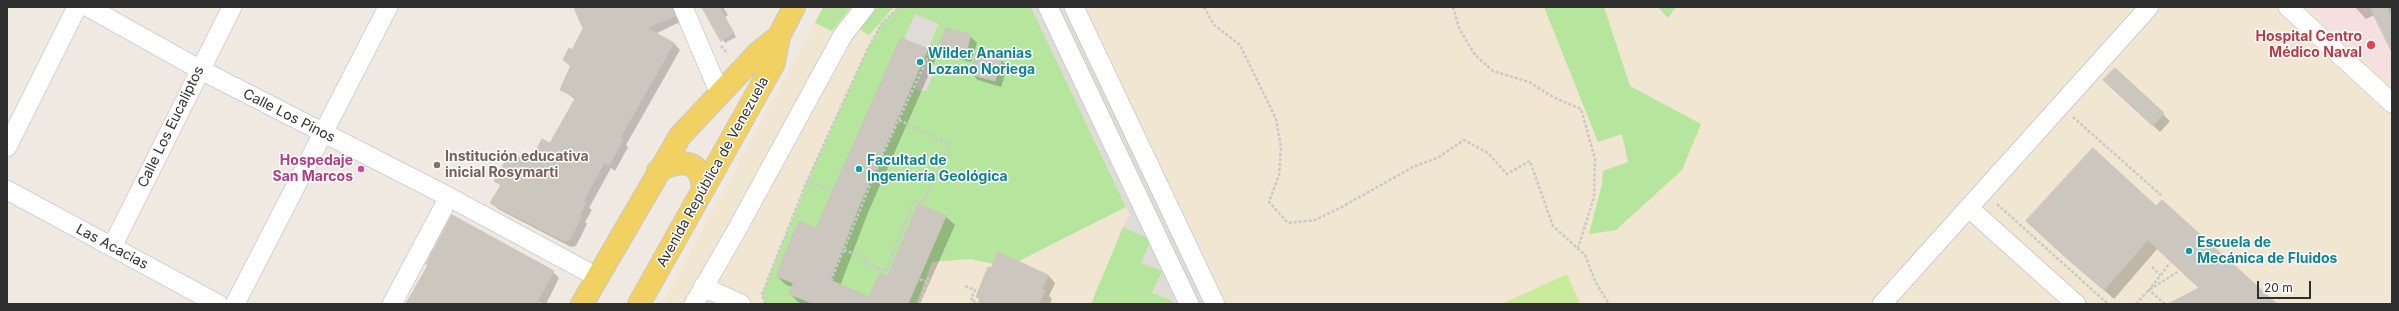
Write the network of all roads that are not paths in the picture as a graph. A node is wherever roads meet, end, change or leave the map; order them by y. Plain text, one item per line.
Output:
1 (77, 7) edge
2 (88, 7) edge
3 (232, 7) edge
4 (388, 7) edge
5 (683, 7) edge
6 (794, 7) edge
7 (865, 7) edge
8 (1048, 7) edge
9 (1074, 7) edge
10 (2149, 7) edge
11 (2288, 7) edge
12 (779, 36) junction
13 (199, 69) junction
14 (720, 94) junction
15 (2392, 103) edge
16 (323, 134) junction
17 (7, 148) edge
18 (658, 171) junction
19 (703, 189) junction
20 (7, 190) edge
21 (449, 197) junction
22 (1969, 208) junction
23 (112, 247) junction
24 (597, 277) junction
25 (703, 287) junction
26 (218, 304) edge
27 (235, 304) edge
28 (392, 304) edge
29 (582, 304) edge
30 (639, 304) edge
31 (694, 304) edge
32 (741, 304) edge
33 (1189, 304) edge
34 (1216, 304) edge
35 (1882, 304) edge
36 (2076, 304) edge

1 - 17 street
2 - 13 street, Calle Los Pinos
3 - 13 street, Calle Los Eucaliptos
4 - 16 street
5 - 14 street
6 - 12 main road, Avenida República de Venezuela
7 - 25 street
8 - 33 street
9 - 34 street
10 - 22 street
11 - 15 street
12 - 14 main road, Avenida República de Venezuela
12 - 19 main road, Avenida República de Venezuela
13 - 16 street, Calle Los Pinos
13 - 23 street, Calle Los Eucaliptos
14 - 18 main road, Avenida República de Venezuela
16 - 21 street, Calle Los Pinos
16 - 27 street
18 - 19 main road
18 - 24 main road, Avenida República de Venezuela
19 - 30 main road, Avenida República de Venezuela
20 - 23 street, Las Acacias
21 - 24 street, Calle Los Pinos
21 - 28 street
22 - 35 street
22 - 36 street
23 - 26 street, Las Acacias
24 - 29 main road, Avenida República de Venezuela
25 - 31 street
25 - 32 street

